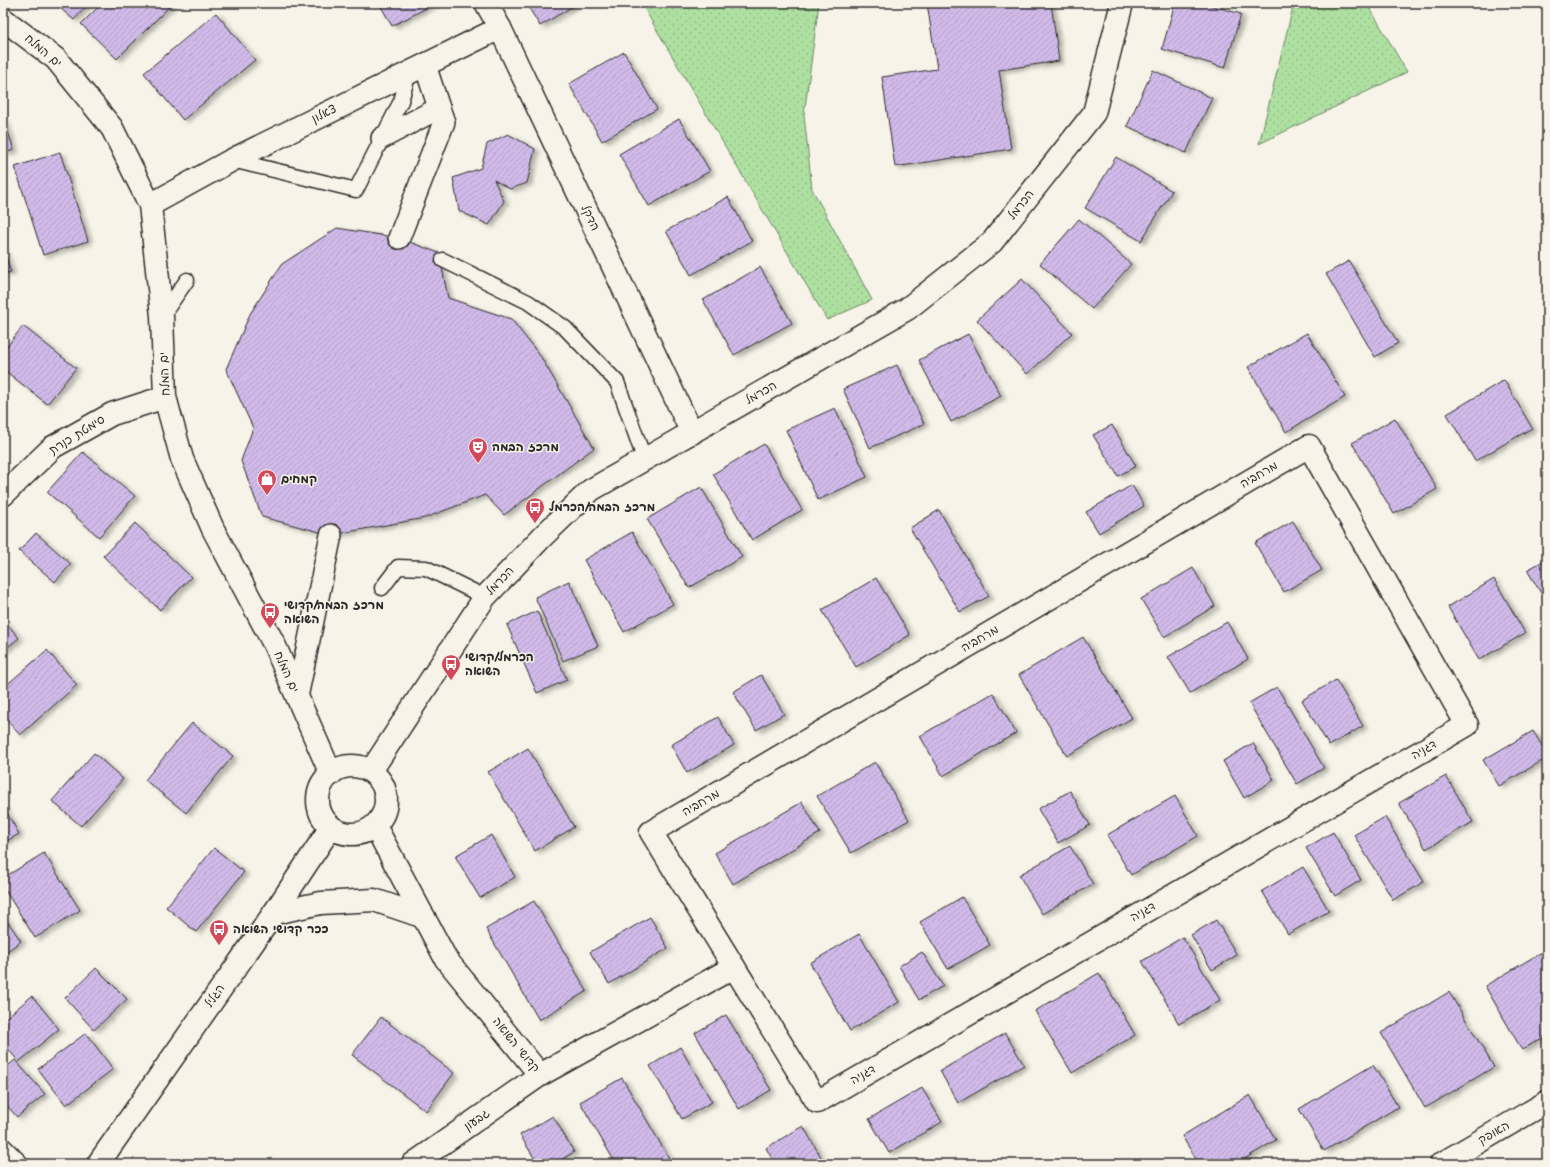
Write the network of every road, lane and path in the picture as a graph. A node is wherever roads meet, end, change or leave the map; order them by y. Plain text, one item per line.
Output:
1 (486, 3) edge
2 (1122, 3) edge
3 (3, 19) edge
4 (500, 28) junction
5 (417, 68) junction
6 (438, 108) junction
7 (382, 138) junction
8 (232, 160) junction
9 (150, 205) junction
10 (399, 238) dead end
11 (443, 260) dead end
12 (187, 280) dead end
13 (162, 316) junction
14 (165, 397) junction
15 (692, 433) junction
16 (1309, 446) joint
17 (644, 461) junction
18 (3, 495) edge
19 (331, 535) dead end
20 (382, 588) dead end
21 (485, 597) junction
22 (298, 697) junction
23 (370, 771) junction
24 (331, 774) junction
25 (375, 826) junction
26 (331, 827) junction
27 (651, 832) joint
28 (274, 913) junction
29 (424, 917) junction
30 (734, 967) junction
31 (540, 1076) junction
32 (1547, 1102) edge
33 (3, 1145) edge
34 (22, 1164) edge
35 (98, 1164) edge
36 (413, 1164) edge
37 (1441, 1164) edge

1 - 4 street, הדקל
2 - 15 street, הכרמל
3 - 9 street, ים המלח
4 - 5 street, צאלון
4 - 15 street, הדקל
5 - 6 street
5 - 7 lane
5 - 8 street, צאלון
6 - 7 street
6 - 10 street
7 - 8 lane
8 - 9 street, צאלון
9 - 13 street, ים המלח
11 - 17 lane
12 - 13 lane
13 - 14 street, ים המלח
14 - 18 street, סימטת כנרת
14 - 22 street, ים המלח
15 - 17 street, הכרמל
16 - 27 street, מרחביה
16 - 30 street, דגניה
17 - 21 street, הכרמל
19 - 22 street
20 - 21 lane
21 - 23 street, הכרמל
22 - 24 street, ים המלח
23 - 24 street
23 - 25 street
24 - 26 street
25 - 26 street
25 - 29 street, קדושי השואה
26 - 28 street, הגליל
27 - 30 street, דגניה
28 - 29 street
28 - 35 street, הגליל
29 - 31 street, קדושי השואה
30 - 31 street, קדושי השואה
31 - 36 street, גבעון
32 - 37 street, האופק
33 - 34 lane

